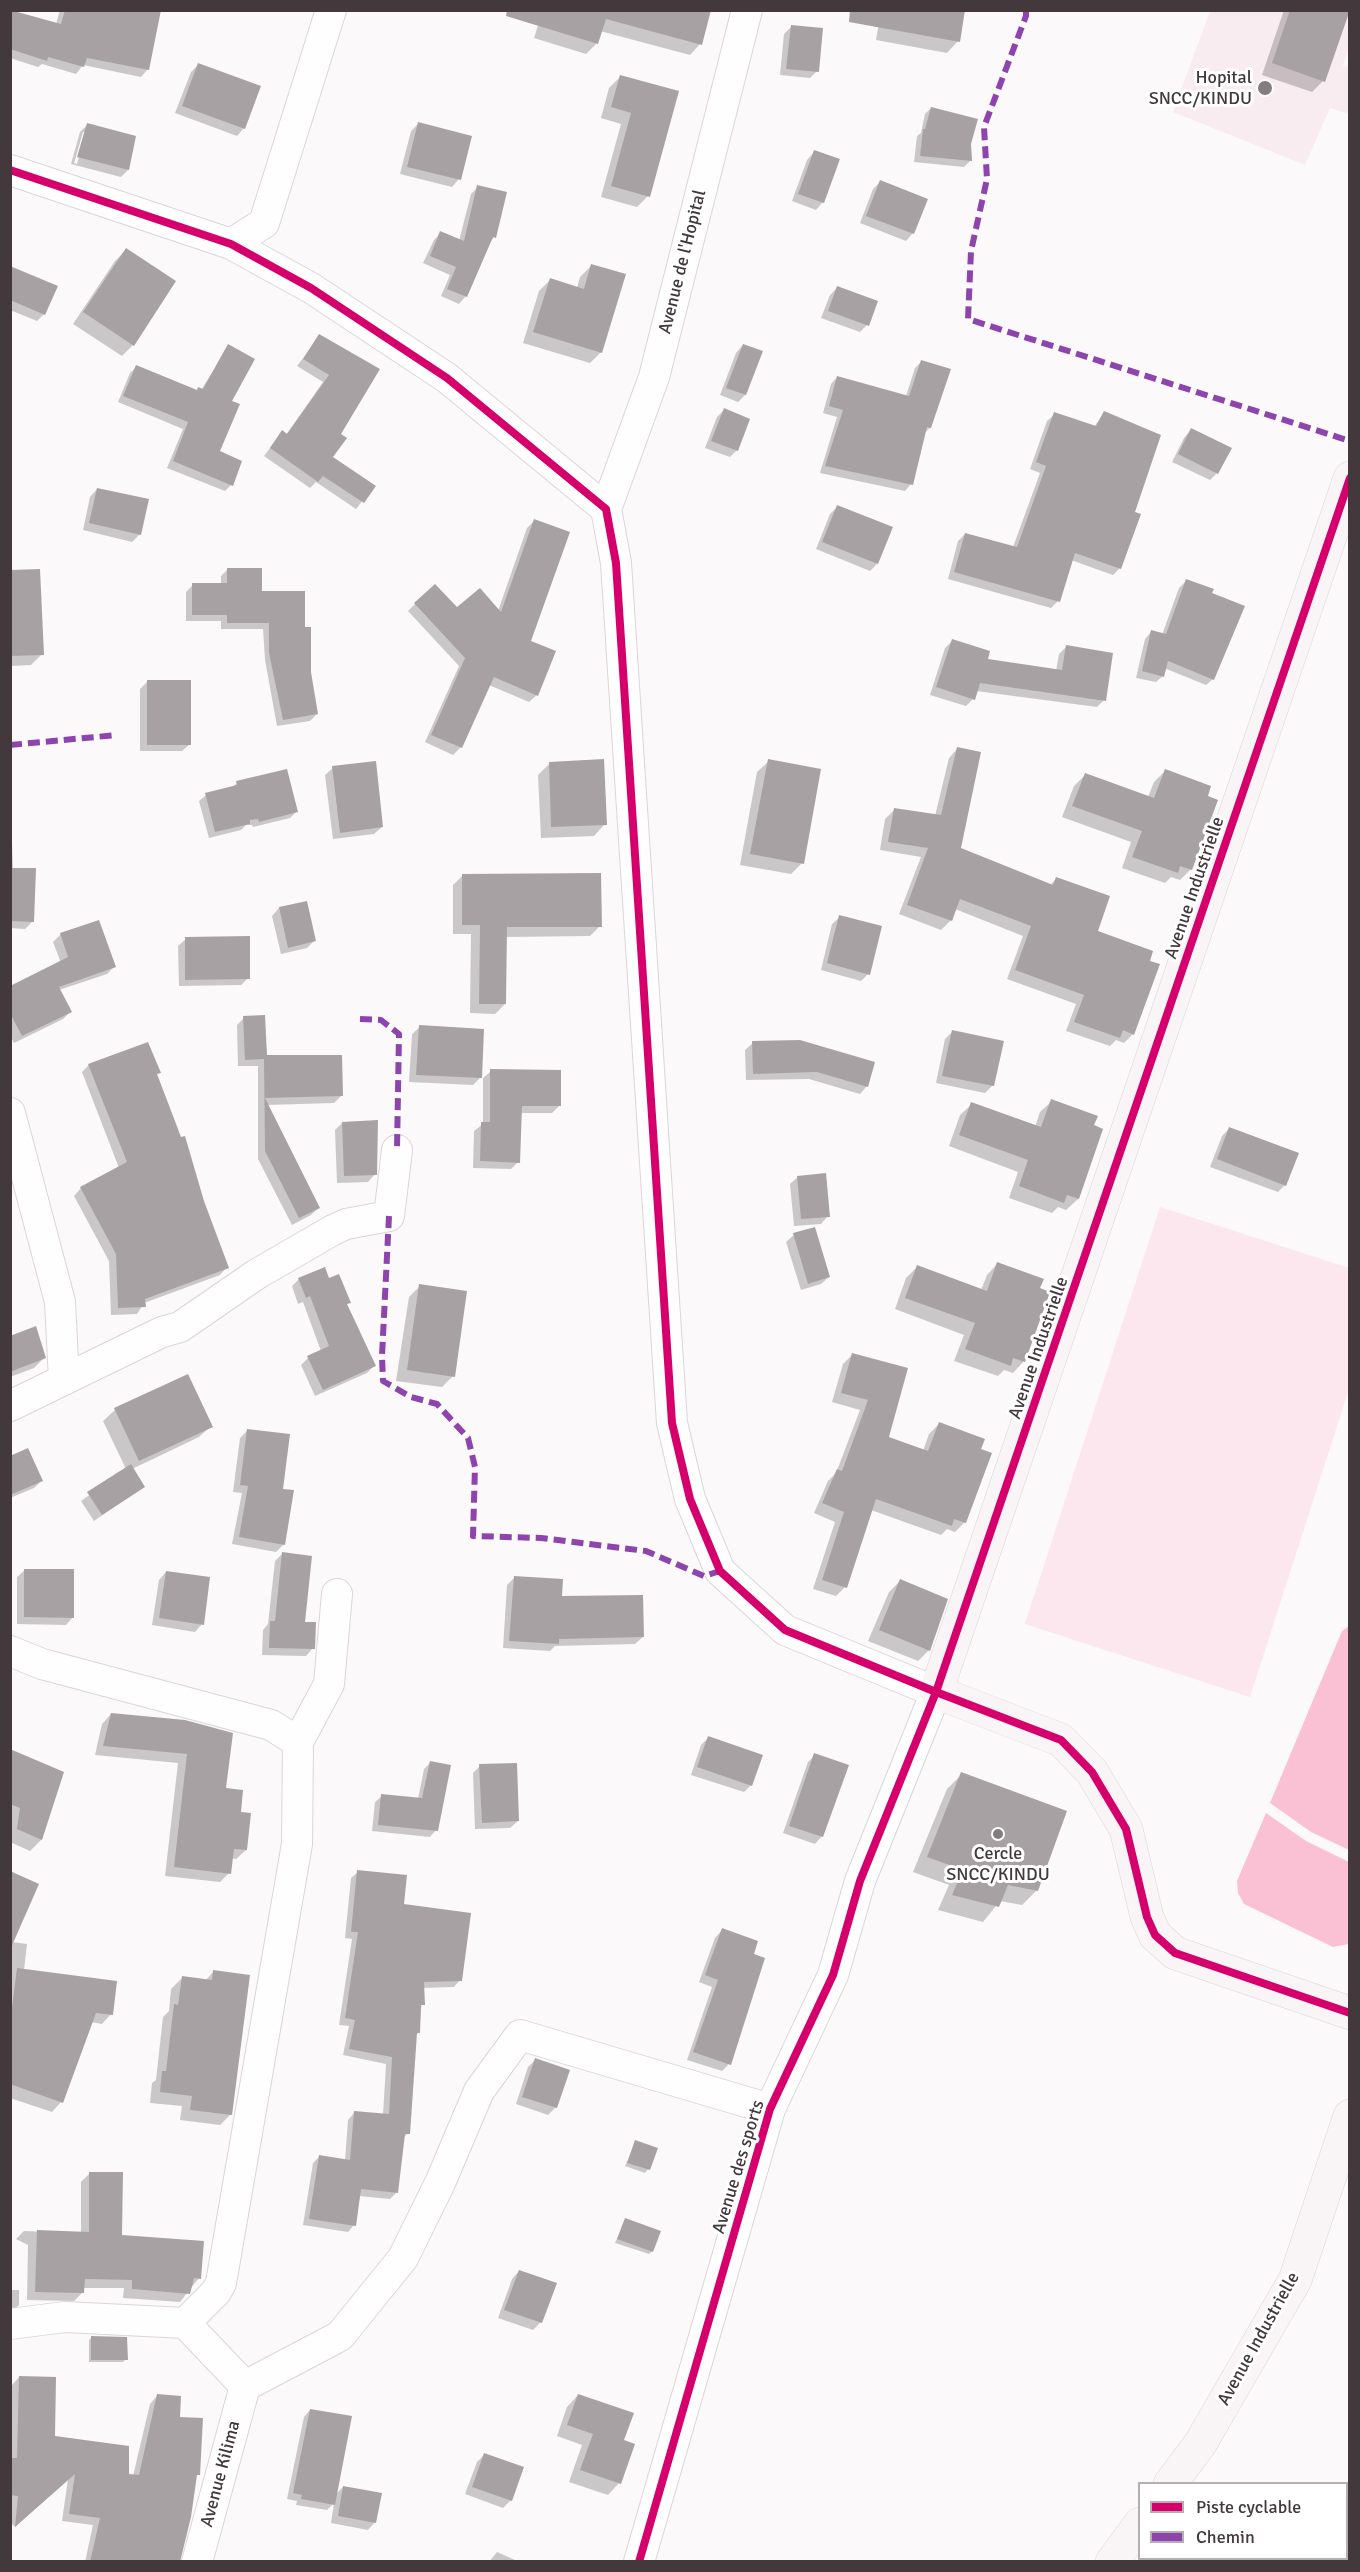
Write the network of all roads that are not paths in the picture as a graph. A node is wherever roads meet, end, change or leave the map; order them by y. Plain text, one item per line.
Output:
1 (331, 10) edge
2 (747, 10) edge
3 (10, 170) edge
4 (231, 244) junction
5 (1350, 478) edge
6 (606, 509) junction
7 (10, 1113) edge
8 (397, 1150) dead end
9 (64, 1380) junction
10 (10, 1406) edge
11 (337, 1594) dead end
12 (10, 1651) edge
13 (936, 1692) junction
14 (298, 1742) junction
15 (1350, 2013) edge
16 (770, 2109) junction
17 (1350, 2116) edge
18 (185, 2323) junction
19 (10, 2324) edge
20 (245, 2386) junction
21 (1172, 2482) edge
22 (1138, 2527) edge
23 (197, 2562) edge
24 (639, 2562) edge
25 (1112, 2562) edge

1 - 4 street
2 - 6 street, Avenue de l'Hopital
3 - 4 street
4 - 6 street
5 - 13 street, Avenue Industrielle
6 - 13 street
7 - 9 street
8 - 9 street
9 - 10 street
11 - 14 street
12 - 14 street
13 - 15 street
13 - 16 street, Avenue des sports
14 - 18 street
16 - 20 street
16 - 24 street, Avenue des sports
17 - 21 street, Avenue Industrielle
18 - 19 street
18 - 20 street
20 - 23 street, Avenue Kilima
22 - 25 street

